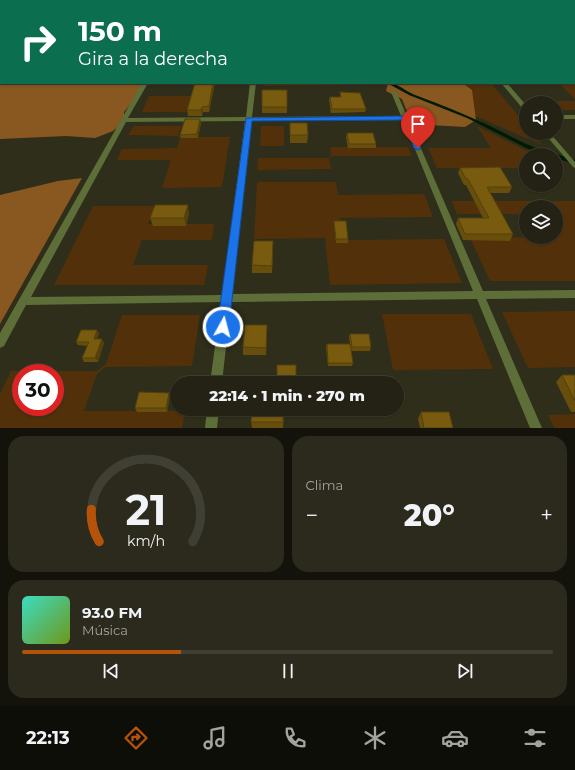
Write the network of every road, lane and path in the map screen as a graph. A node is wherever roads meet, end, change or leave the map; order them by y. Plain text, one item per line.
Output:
1 (144, 84) edge
2 (253, 84) edge
3 (505, 84) edge
4 (394, 92) dead end
5 (519, 101) edge
6 (575, 116) edge
7 (563, 117) edge
8 (405, 118) junction
9 (249, 119) junction
10 (124, 120) junction
11 (553, 140) edge
12 (575, 166) edge
13 (575, 294) edge
14 (480, 295) junction
15 (227, 298) junction
16 (23, 301) junction
17 (0, 343) edge
18 (217, 376) edge
19 (212, 416) edge
20 (211, 428) edge
21 (536, 428) edge

1 - 10 street
2 - 9 street
3 - 5 street
4 - 8 street
6 - 7 street
8 - 9 street
8 - 14 street
9 - 10 street
9 - 15 street
10 - 16 street
11 - 12 street
13 - 14 street
14 - 15 street
14 - 21 street
15 - 16 street
15 - 18 street
16 - 17 street
19 - 20 street

